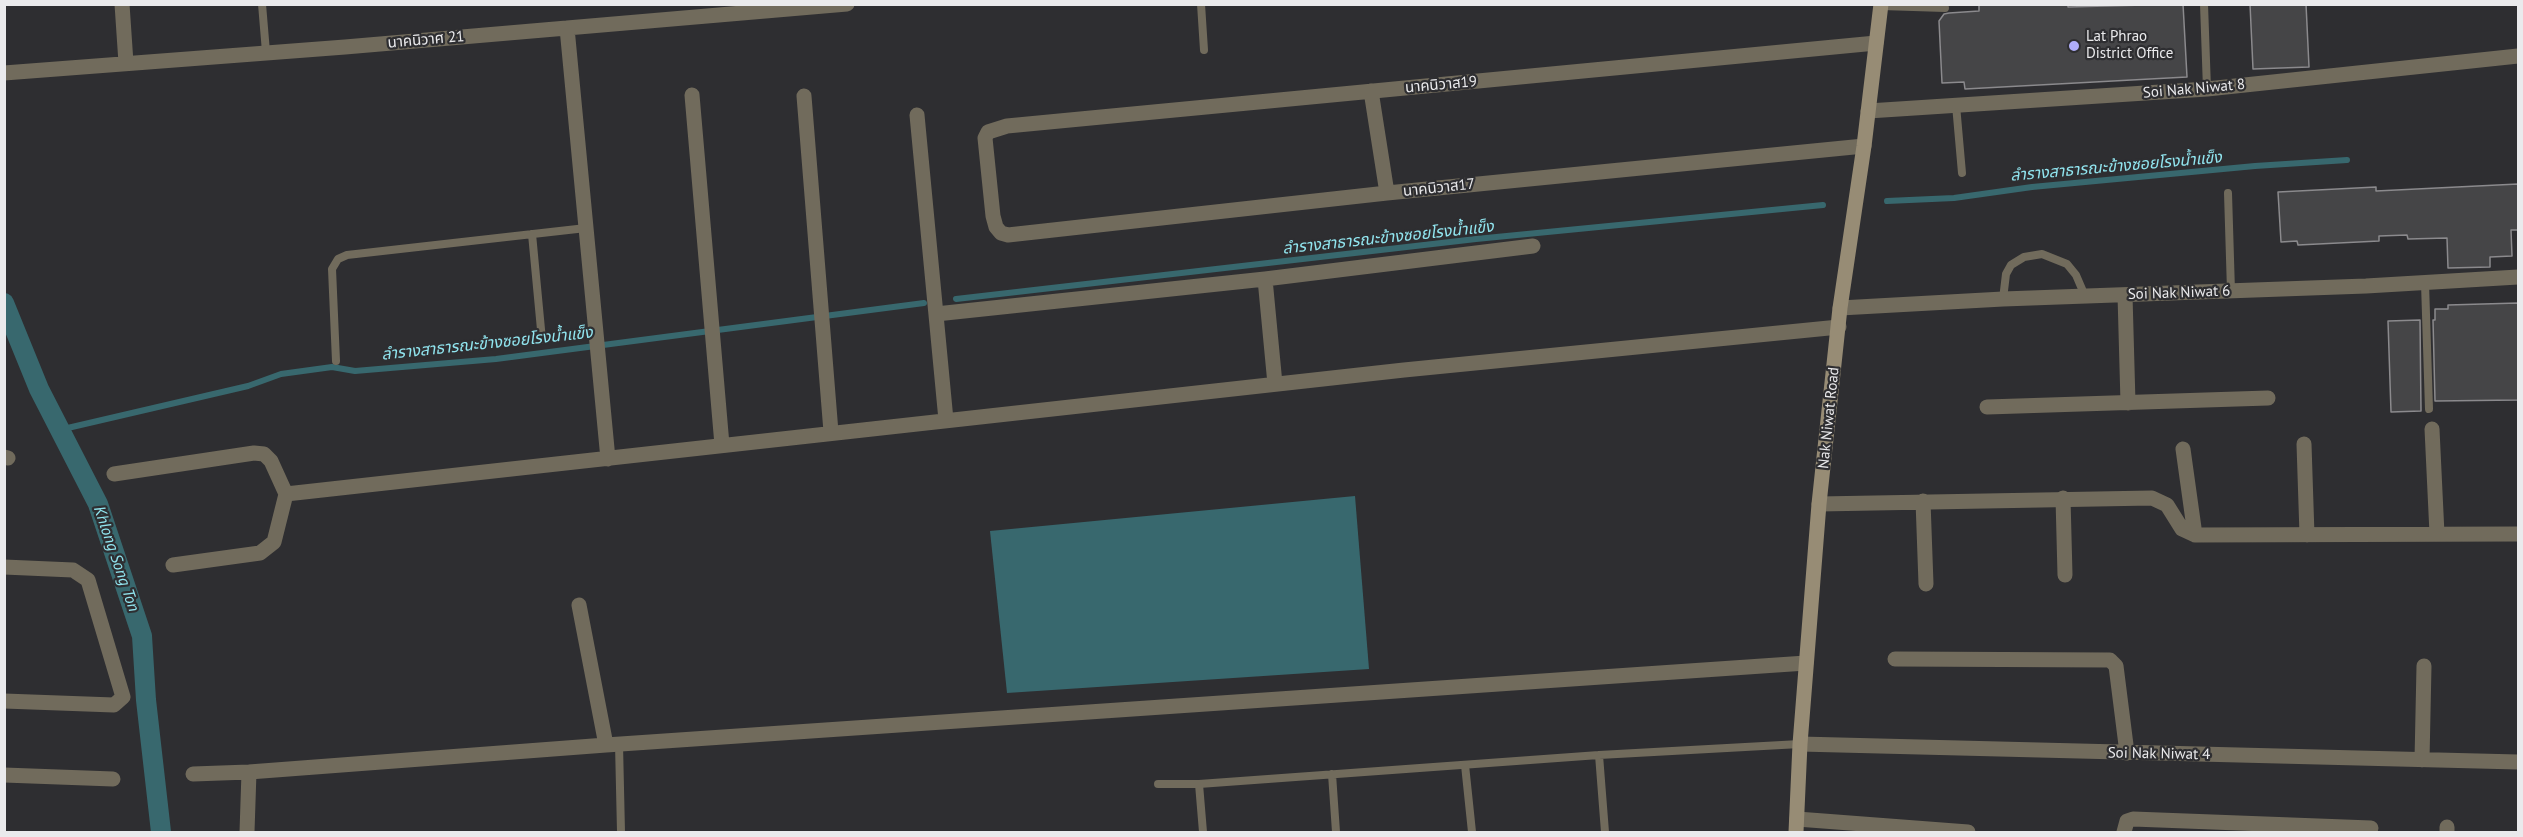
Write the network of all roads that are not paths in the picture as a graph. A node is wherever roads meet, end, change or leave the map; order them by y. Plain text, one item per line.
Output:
1 (122, 4) edge
2 (262, 4) edge
3 (847, 4) edge
4 (1201, 4) edge
5 (2204, 4) edge
6 (1881, 5) edge
7 (818, 6) edge
8 (1945, 8) dead end
9 (567, 28) junction
10 (1876, 43) junction
11 (1204, 50) dead end
12 (266, 52) junction
13 (2518, 56) edge
14 (126, 63) junction
15 (4, 73) edge
16 (2207, 89) junction
17 (1371, 91) junction
18 (692, 95) dead end
19 (804, 96) dead end
20 (1956, 105) junction
21 (1868, 111) junction
22 (917, 115) dead end
23 (1864, 146) junction
24 (1962, 173) dead end
25 (1387, 193) junction
26 (2228, 194) dead end
27 (586, 228) junction
28 (532, 234) junction
29 (1016, 235) joint
30 (1533, 246) dead end
31 (2518, 277) edge
32 (1265, 279) junction
33 (2425, 283) junction
34 (2231, 291) junction
35 (2085, 296) junction
36 (2124, 296) junction
37 (2003, 299) junction
38 (1840, 308) junction
39 (936, 314) junction
40 (1839, 327) junction
41 (542, 340) dead end
42 (336, 361) dead end
43 (1275, 384) junction
44 (2268, 398) dead end
45 (2128, 403) junction
46 (1987, 407) dead end
47 (2429, 409) dead end
48 (946, 420) junction
49 (2432, 429) dead end
50 (831, 432) junction
51 (2304, 444) dead end
52 (722, 445) junction
53 (2183, 449) dead end
54 (608, 459) junction
55 (114, 474) dead end
56 (286, 494) junction
57 (2063, 498) junction
58 (1923, 501) junction
59 (1819, 504) junction
60 (2437, 534) junction
61 (2518, 534) edge
62 (2195, 535) junction
63 (2307, 535) junction
64 (173, 565) dead end
65 (4, 567) edge
66 (2066, 575) dead end
67 (1926, 584) dead end
68 (579, 605) dead end
69 (1895, 659) dead end
70 (1806, 663) junction
71 (2424, 666) dead end
72 (4, 701) edge
73 (1800, 744) junction
74 (613, 745) junction
75 (2127, 753) junction
76 (1599, 755) junction
77 (2422, 760) junction
78 (2518, 762) edge
79 (1465, 765) junction
80 (249, 772) junction
81 (193, 774) dead end
82 (1332, 774) junction
83 (4, 775) edge
84 (113, 779) dead end
85 (1158, 784) dead end
86 (1200, 784) junction
87 (1797, 826) edge
88 (2371, 828) dead end
89 (247, 832) edge
90 (621, 832) edge
91 (1203, 832) edge
92 (1336, 832) edge
93 (1472, 832) edge
94 (1605, 832) edge
95 (1968, 832) edge
96 (2124, 832) edge

1 - 14 street
2 - 12 lane
3 - 7 street, นาคนิวาศ 21
4 - 11 lane
5 - 16 lane
6 - 8 lane
6 - 10 main road, Nak Niwat Road
7 - 9 street, นาคนิวาศ 21
9 - 12 street, นาคนิวาศ 21
9 - 27 street
10 - 17 street, นาคนิวาส19
10 - 21 main road, Nak Niwat Road
12 - 14 street, นาคนิวาศ 21
13 - 16 street, Soi Nak Niwat 8
14 - 15 street, นาคนิวาศ 21
16 - 20 street, Soi Nak Niwat 8
17 - 25 street
17 - 29 street, นาคนิวาส19
18 - 52 street
19 - 50 street
20 - 21 street, Soi Nak Niwat 8
20 - 24 lane
21 - 23 main road, Nak Niwat Road
22 - 39 street
23 - 25 street, นาคนิวาส17
23 - 38 main road, Nak Niwat Road
25 - 29 street, นาคนิวาส17
26 - 34 lane
27 - 28 lane
27 - 54 street
28 - 41 lane
28 - 42 lane
30 - 32 street
31 - 33 street, Soi Nak Niwat 6
32 - 39 street
32 - 43 street
33 - 34 street, Soi Nak Niwat 6
33 - 47 lane
34 - 36 street, Soi Nak Niwat 6
35 - 36 street, Soi Nak Niwat 6
35 - 37 street, Soi Nak Niwat 6
35 - 37 lane
36 - 45 street
37 - 38 street, Soi Nak Niwat 6
38 - 40 main road, Nak Niwat Road
39 - 48 street
40 - 43 street
40 - 59 main road, Nak Niwat Road
43 - 48 street
44 - 45 street
45 - 46 street
48 - 50 street
49 - 60 street
50 - 52 street
51 - 63 street
52 - 54 street
53 - 62 street
54 - 56 street
55 - 56 street
56 - 64 street
57 - 58 street
57 - 62 street
57 - 66 street
58 - 59 street
58 - 67 street
59 - 70 main road, Nak Niwat Road
60 - 61 street
60 - 63 street
62 - 63 street
65 - 72 street
68 - 74 street
69 - 75 street
70 - 73 main road, Nak Niwat Road
70 - 74 street
71 - 77 street
73 - 75 street, Soi Nak Niwat 4
73 - 76 lane
73 - 87 main road, Nak Niwat Road
74 - 80 street
74 - 90 lane
75 - 77 street, Soi Nak Niwat 4
76 - 79 lane
76 - 94 lane
77 - 78 street, Soi Nak Niwat 4
79 - 82 lane
79 - 93 lane
80 - 81 street
80 - 89 street
82 - 86 lane
82 - 92 lane
83 - 84 street
85 - 86 lane
86 - 91 lane
87 - 95 street
88 - 96 street

